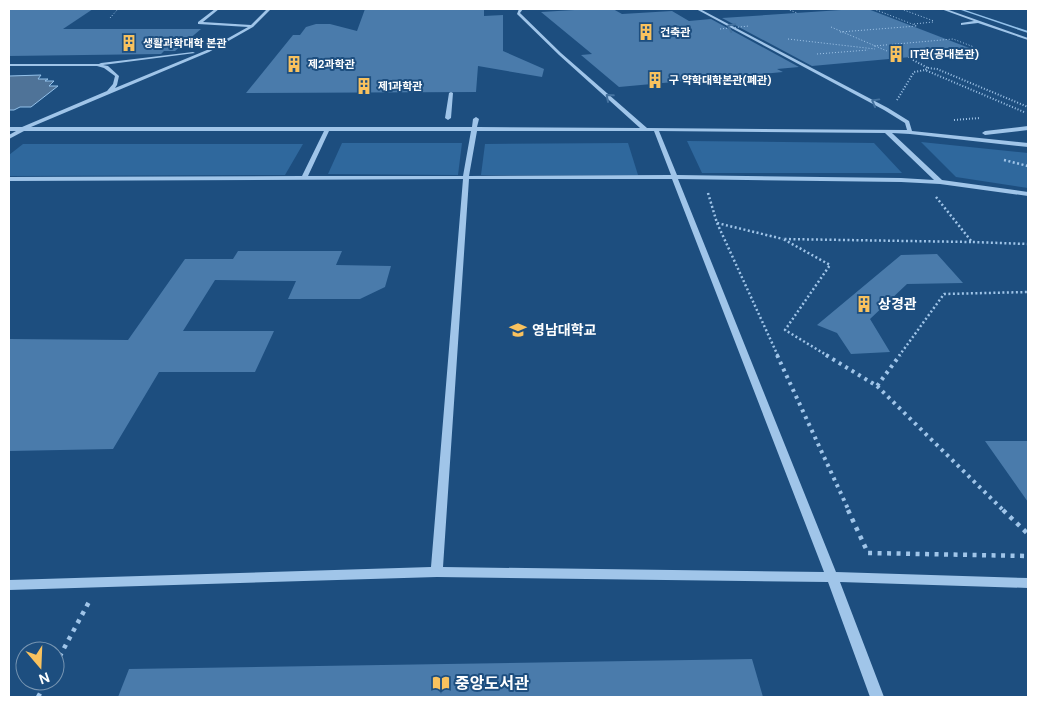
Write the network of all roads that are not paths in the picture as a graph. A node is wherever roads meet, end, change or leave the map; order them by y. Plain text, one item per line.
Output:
1 (217, 9) edge
2 (269, 9) edge
3 (519, 9) edge
4 (698, 9) edge
5 (943, 9) edge
6 (980, 22) junction
7 (962, 24) dead end
8 (252, 26) junction
9 (1028, 39) edge
10 (208, 51) junction
11 (97, 64) junction
12 (9, 65) edge
13 (106, 93) junction
14 (452, 93) dead end
15 (448, 118) dead end
16 (476, 119) dead end
17 (1028, 128) edge
18 (9, 129) edge
19 (23, 129) junction
20 (327, 130) junction
21 (473, 130) junction
22 (651, 130) junction
23 (887, 132) junction
24 (910, 132) junction
25 (985, 132) dead end
26 (9, 137) edge
27 (1028, 145) edge
28 (674, 177) junction
29 (304, 178) junction
30 (466, 178) junction
31 (9, 179) edge
32 (940, 182) junction
33 (1028, 194) edge
34 (436, 572) junction
35 (832, 577) junction
36 (1028, 583) edge
37 (9, 585) edge
38 (877, 697) edge

1 - 8 lane
2 - 8 street
22 -> 3 street
24 -> 4 street
5 - 6 street
6 - 7 street
6 - 9 street
8 - 10 street
10 - 11 street
10 - 13 street
11 - 12 street
11 - 13 street
13 - 19 street
14 - 15 street
16 - 21 street
17 - 25 lane
18 - 19 street
19 - 20 street
19 - 26 street
20 - 21 street
20 - 29 street
21 - 22 street
21 - 30 street
22 - 23 street
22 - 28 street
23 - 24 street
23 - 32 street
24 - 27 street
28 - 30 street
28 - 32 street
28 - 35 street
29 - 30 street
29 - 31 street
30 - 34 street
32 - 33 street
34 - 35 street
34 - 37 street
35 - 36 lane
35 - 38 street

